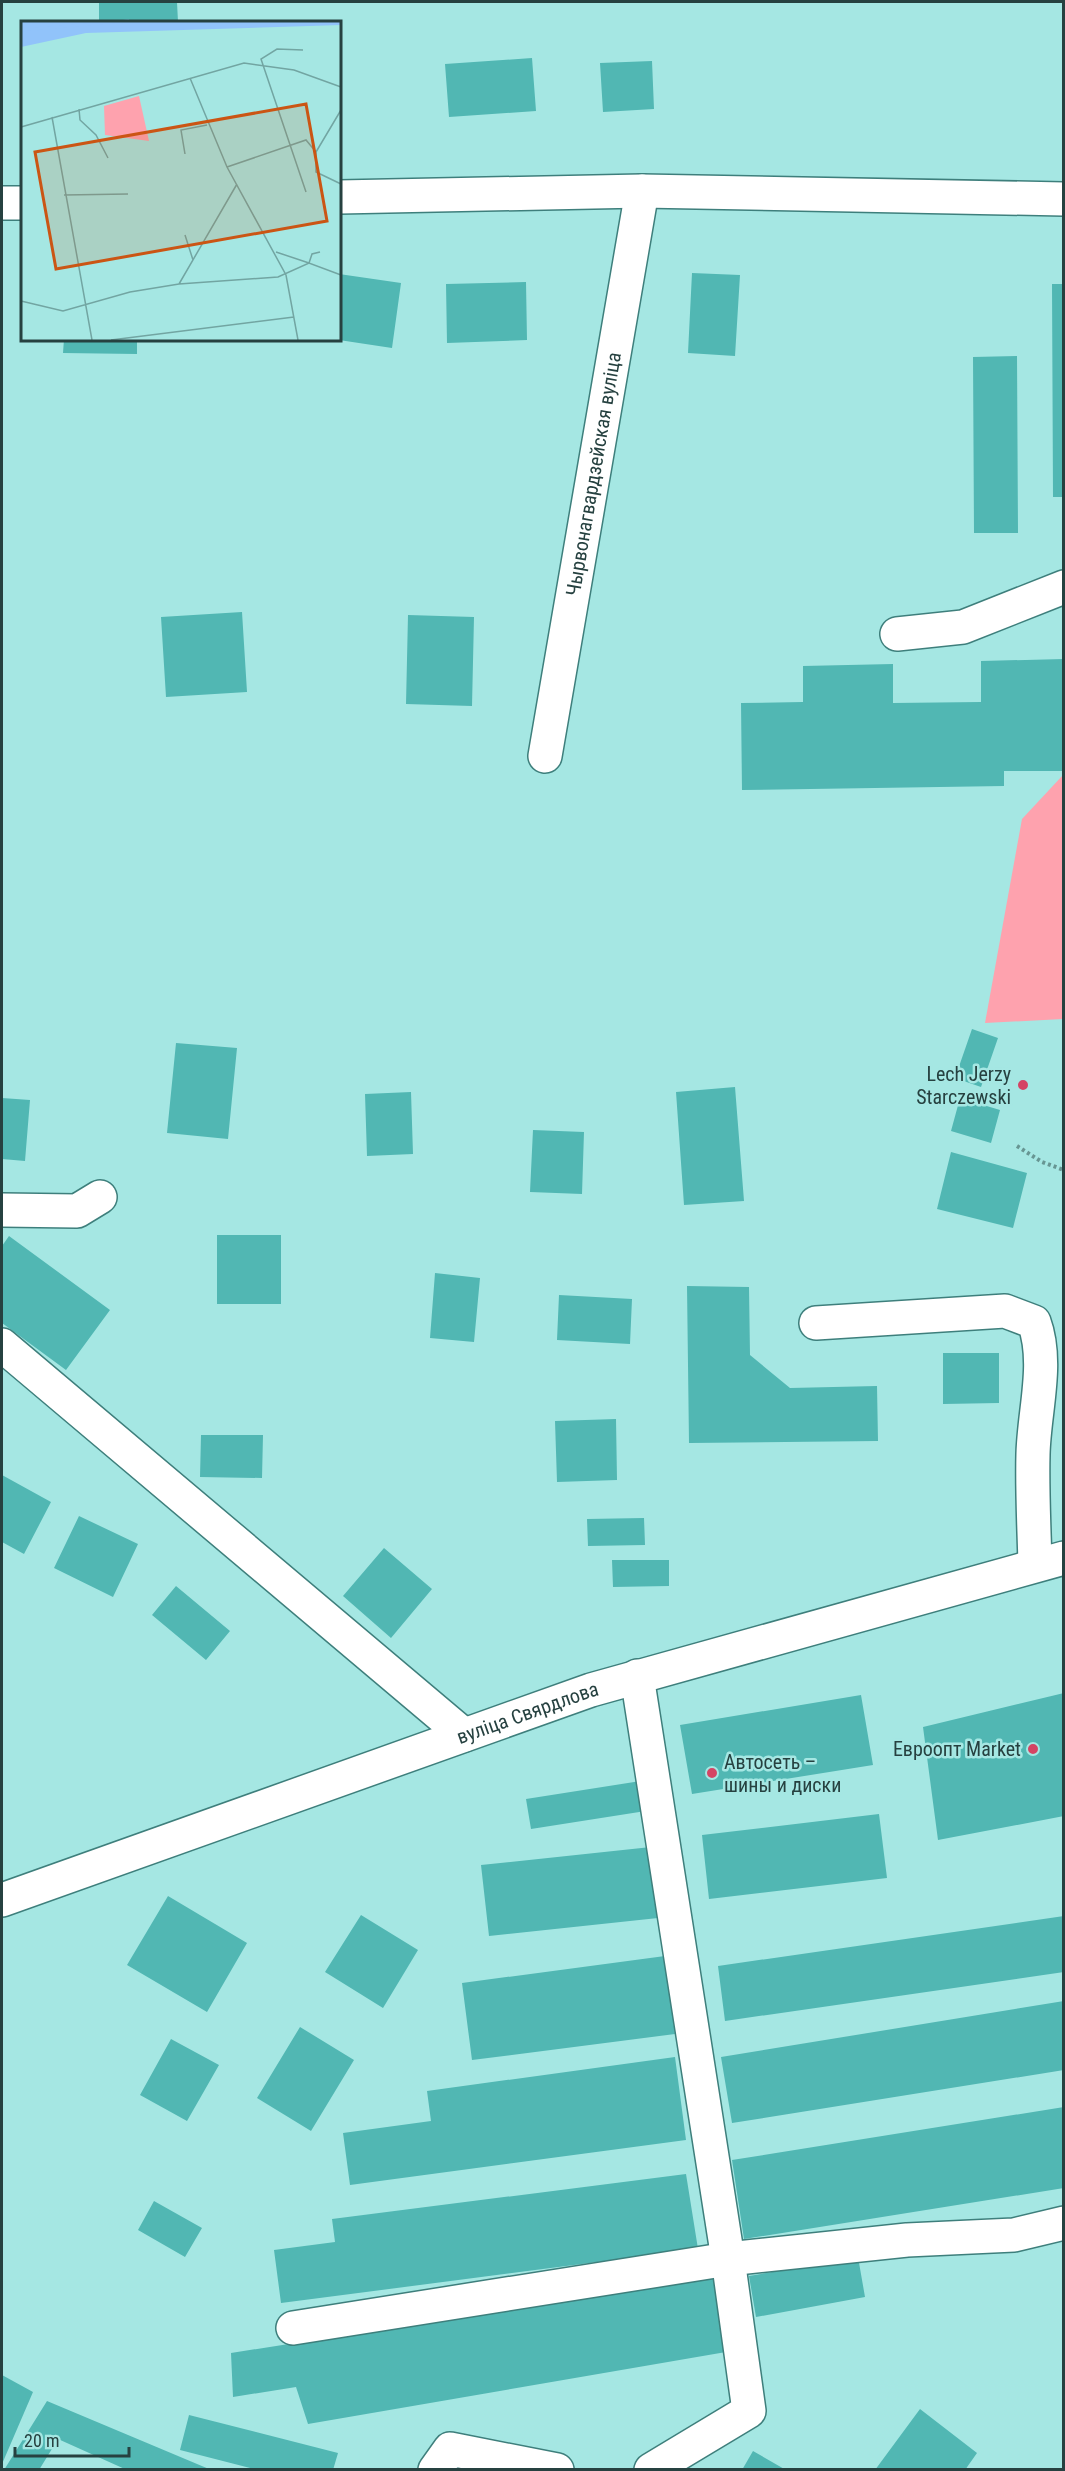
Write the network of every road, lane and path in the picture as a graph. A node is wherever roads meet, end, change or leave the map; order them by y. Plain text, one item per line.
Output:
1 (642, 191) junction
2 (340, 197) edge
3 (1064, 199) edge
4 (2, 203) edge
5 (21, 203) edge
6 (1064, 587) edge
7 (897, 634) dead end
8 (545, 756) dead end
9 (1017, 1146) dead end
10 (1064, 1170) edge
11 (100, 1197) dead end
12 (2, 1210) edge
13 (816, 1323) dead end
14 (2, 1345) edge
15 (1049, 1561) edge
16 (637, 1676) junction
17 (464, 1735) junction
18 (2, 1899) edge
19 (1064, 2223) edge
20 (728, 2259) junction
21 (293, 2328) dead end
22 (435, 2469) edge
23 (556, 2469) edge
24 (651, 2469) edge

1 - 2 street
1 - 3 street
1 - 8 street, Чырвонагвардзейская вуліца
4 - 5 street
6 - 7 street
9 - 10 path
11 - 12 street
13 - 15 street
14 - 17 street
15 - 16 street, вуліца Свярдлова
16 - 17 street, вуліца Свярдлова
16 - 20 street
17 - 18 street, вуліца Свярдлова
19 - 20 street
20 - 21 street
20 - 24 street
22 - 23 street

